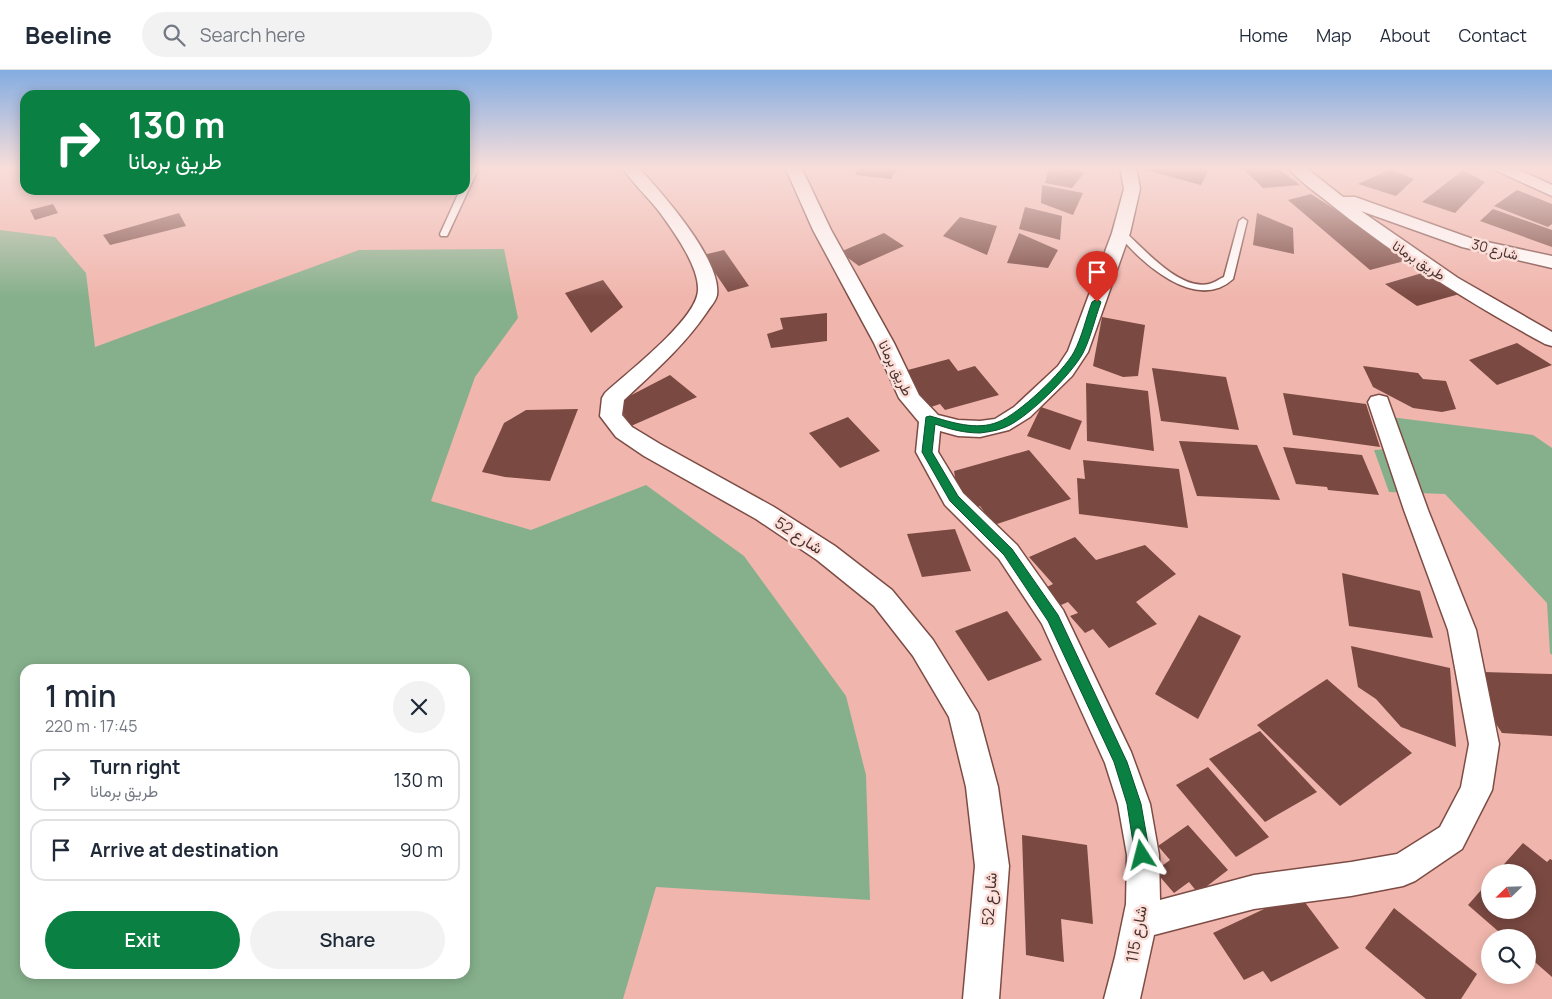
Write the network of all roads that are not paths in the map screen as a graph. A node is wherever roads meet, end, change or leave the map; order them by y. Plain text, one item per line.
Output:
1 (455, 210) edge
2 (665, 210) edge
3 (813, 210) edge
4 (1127, 210) edge
5 (1348, 210) edge
6 (1375, 210) edge
7 (1243, 221) dead end
8 (1121, 233) junction
9 (444, 234) dead end
10 (1552, 262) edge
11 (1552, 340) edge
12 (1379, 402) dead end
13 (930, 420) junction
14 (1140, 922) junction
15 (981, 999) edge
16 (1122, 999) edge

1 - 9 lane
2 - 15 street, شارع 52
3 - 13 street, طريق برمانا
4 - 8 street
5 - 11 street, طريق برمانا
6 - 10 street, شارع 30
7 - 8 lane
8 - 13 street
12 - 14 street
13 - 14 street, شارع 115
14 - 16 street, شارع 115

